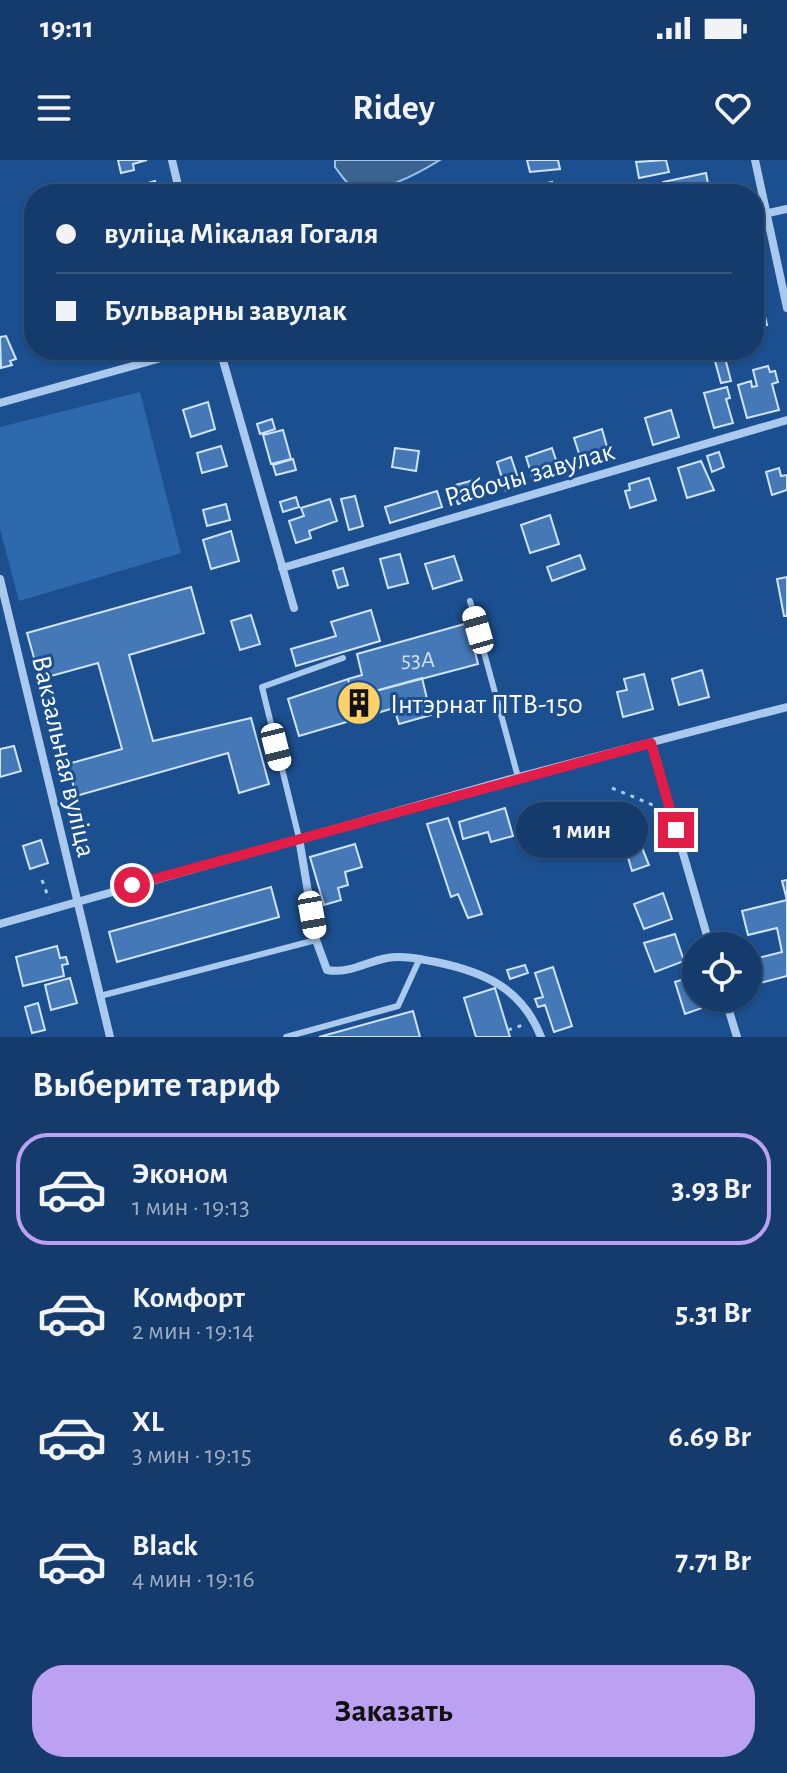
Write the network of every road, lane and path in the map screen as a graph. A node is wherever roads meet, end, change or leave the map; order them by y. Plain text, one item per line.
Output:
1 (172, 160) edge
2 (755, 160) edge
3 (178, 184) edge
4 (760, 184) edge
5 (764, 200) edge
6 (787, 209) edge
7 (767, 213) junction
8 (764, 214) edge
9 (787, 308) edge
10 (154, 360) edge
11 (223, 360) edge
12 (0, 403) edge
13 (787, 420) edge
14 (282, 568) junction
15 (0, 579) edge
16 (470, 601) dead end
17 (294, 608) dead end
18 (343, 658) dead end
19 (787, 707) edge
20 (651, 743) junction
21 (518, 777) junction
22 (612, 788) dead end
23 (299, 838) junction
24 (667, 848) dead end
25 (42, 880) dead end
26 (76, 901) junction
27 (53, 908) junction
28 (0, 924) edge
29 (706, 932) edge
30 (316, 940) junction
31 (420, 958) junction
32 (100, 996) junction
33 (729, 1012) edge
34 (517, 1016) dead end
35 (508, 1030) dead end
36 (110, 1037) edge
37 (286, 1037) edge
38 (541, 1037) edge
39 (737, 1037) edge

1 - 3 street
2 - 4 street
5 - 7 street
6 - 7 street
7 - 8 street
7 - 9 street
10 - 12 street
11 - 14 street
13 - 14 street, Рабочы завулак
14 - 17 street
15 - 26 street, Вакзальная вуліца
16 - 21 lane
18 - 23 lane
19 - 20 street
20 - 21 street
20 - 29 street
21 - 23 street
22 - 24 path
23 - 26 street
23 - 30 street
25 - 27 path
26 - 27 street
26 - 32 street, Вакзальная вуліца
27 - 28 street
30 - 31 street
30 - 32 lane
31 - 37 lane
31 - 38 street
32 - 36 street, Вакзальная вуліца
33 - 39 street
34 - 35 path

